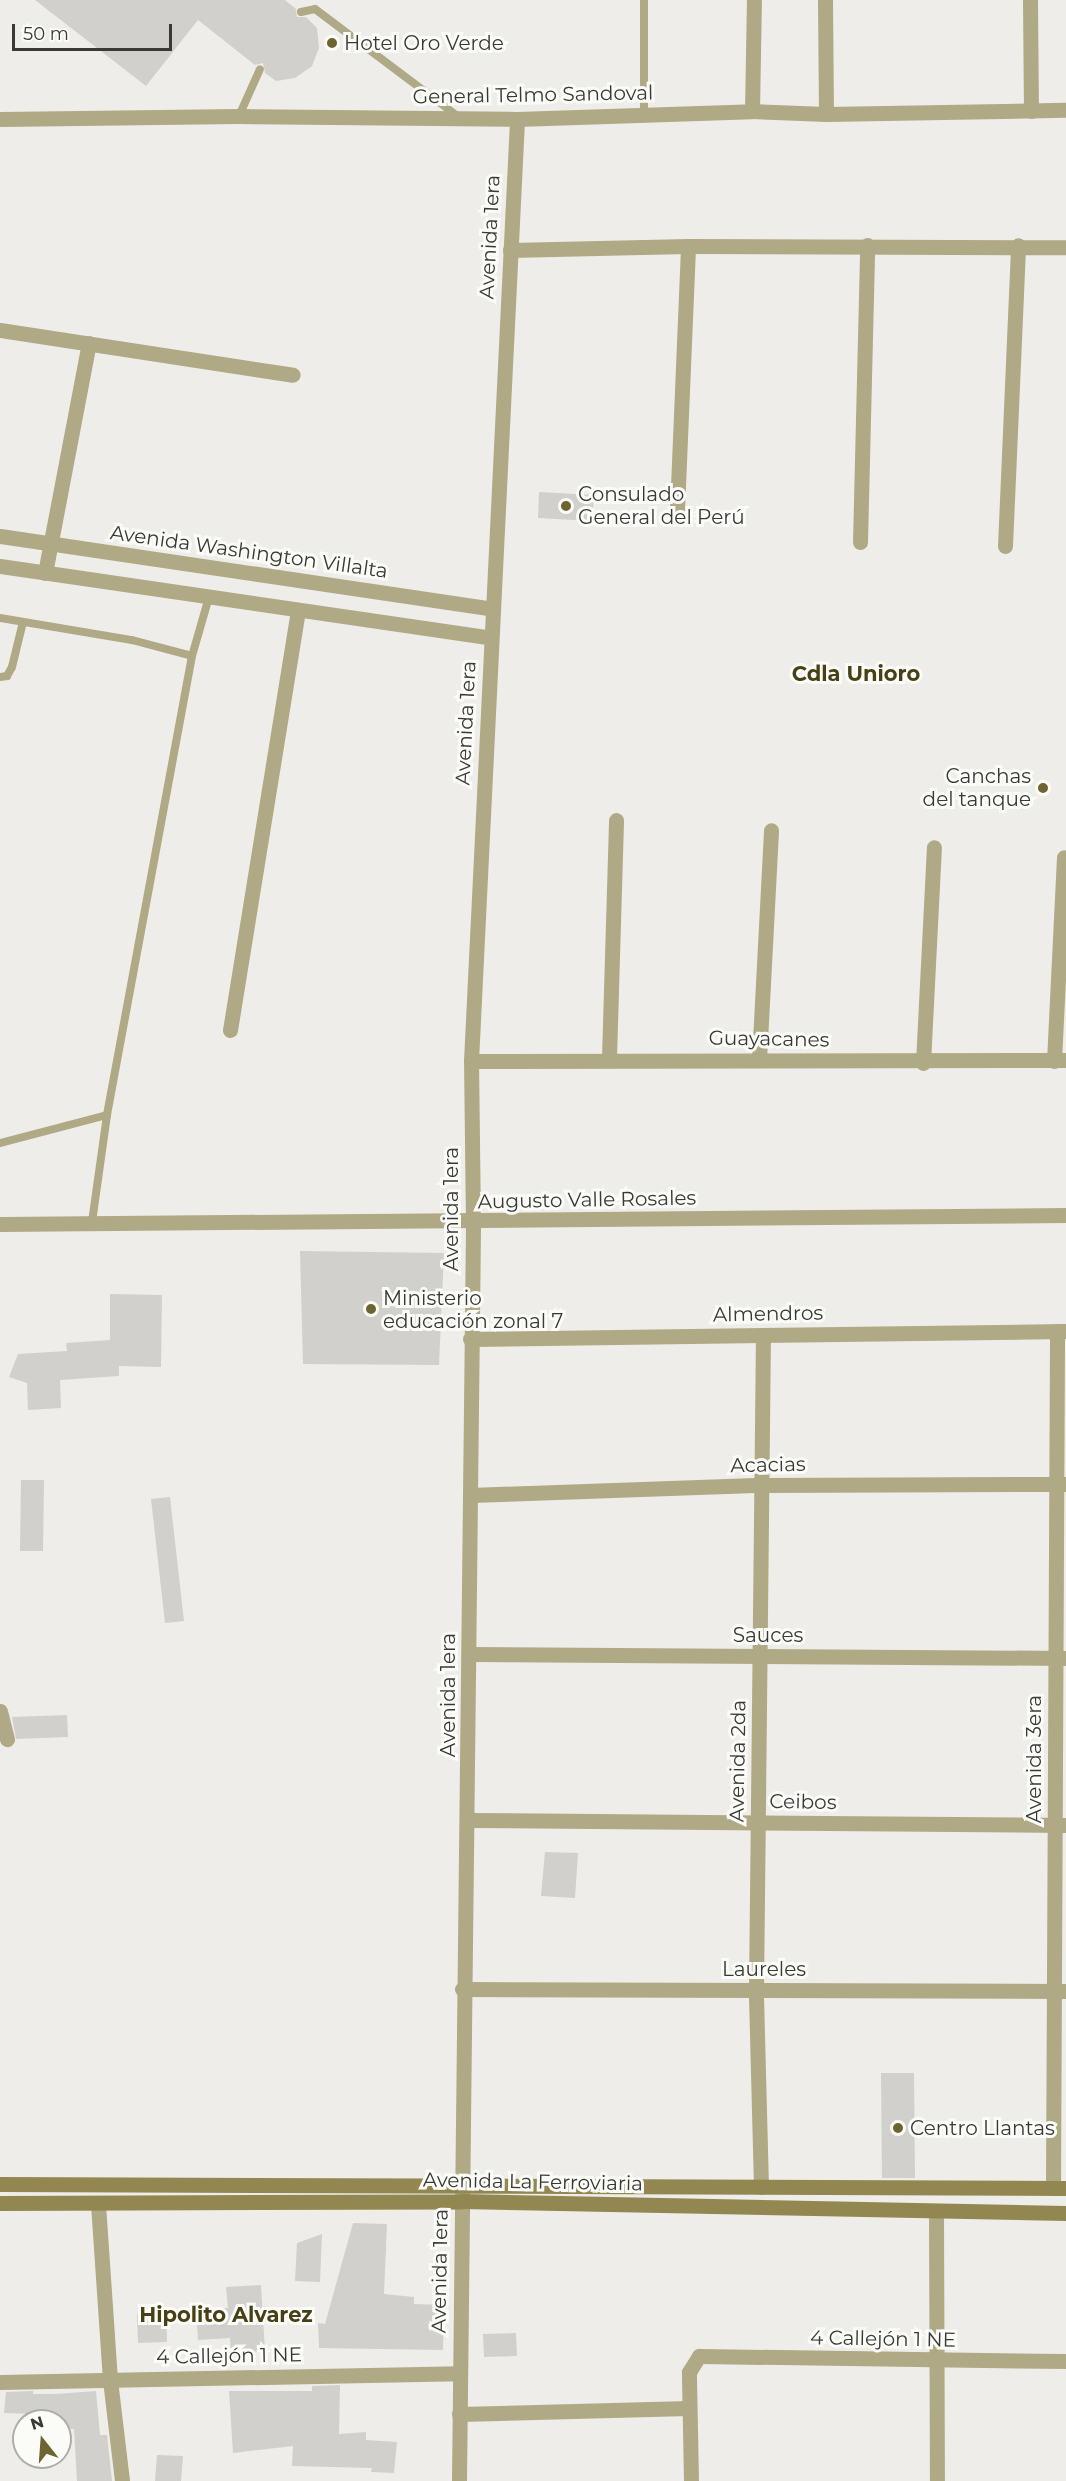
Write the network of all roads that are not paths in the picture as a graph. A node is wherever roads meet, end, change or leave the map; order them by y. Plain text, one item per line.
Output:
1 (644, 0) edge
2 (754, 0) edge
3 (825, 0) edge
4 (1030, 0) edge
5 (301, 12) dead end
6 (260, 69) dead end
7 (1066, 110) edge
8 (752, 111) junction
9 (1031, 111) junction
10 (826, 114) junction
11 (644, 115) junction
12 (240, 116) junction
13 (460, 118) junction
14 (0, 119) edge
15 (517, 119) junction
16 (867, 245) junction
17 (1018, 245) junction
18 (688, 246) junction
19 (1066, 247) edge
20 (510, 250) junction
21 (0, 330) edge
22 (89, 343) junction
23 (293, 375) dead end
24 (677, 510) dead end
25 (0, 536) edge
26 (860, 542) dead end
27 (49, 544) junction
28 (1005, 546) dead end
29 (0, 566) edge
30 (45, 573) junction
31 (209, 597) junction
32 (492, 609) junction
33 (298, 610) junction
34 (0, 618) edge
35 (23, 622) junction
36 (490, 638) junction
37 (192, 656) junction
38 (0, 677) edge
39 (616, 820) dead end
40 (771, 830) dead end
41 (934, 847) dead end
42 (1064, 857) dead end
43 (230, 1030) dead end
44 (609, 1058) junction
45 (759, 1060) junction
46 (1060, 1060) edge
47 (471, 1061) junction
48 (923, 1063) junction
49 (106, 1115) junction
50 (0, 1143) edge
51 (1066, 1215) edge
52 (92, 1222) junction
53 (473, 1223) junction
54 (0, 1224) edge
55 (1062, 1331) edge
56 (763, 1335) junction
57 (470, 1339) junction
58 (1061, 1484) edge
59 (762, 1485) junction
60 (470, 1495) junction
61 (469, 1654) junction
62 (760, 1656) junction
63 (1061, 1658) edge
64 (0, 1711) edge
65 (7, 1739) dead end
66 (467, 1820) junction
67 (758, 1822) junction
68 (1060, 1825) edge
69 (462, 1989) junction
70 (756, 1990) junction
71 (1060, 1991) edge
72 (0, 2184) edge
73 (462, 2184) junction
74 (761, 2187) junction
75 (1060, 2188) edge
76 (461, 2201) junction
77 (0, 2203) edge
78 (98, 2204) junction
79 (936, 2211) junction
80 (1066, 2213) edge
81 (935, 2361) junction
82 (1066, 2361) edge
83 (459, 2373) junction
84 (110, 2380) junction
85 (0, 2382) edge
86 (689, 2408) junction
87 (459, 2415) junction
88 (122, 2481) edge
89 (459, 2481) edge
90 (691, 2481) edge
91 (937, 2481) edge

1 - 11 lane
2 - 8 street
3 - 10 street
4 - 9 street
5 - 13 lane
6 - 12 lane
7 - 9 street, General Telmo Sandoval
8 - 10 street, General Telmo Sandoval
8 - 11 street, General Telmo Sandoval
9 - 10 street, General Telmo Sandoval
11 - 15 street, General Telmo Sandoval
12 - 13 street, General Telmo Sandoval
12 - 14 street, General Telmo Sandoval
13 - 15 street, General Telmo Sandoval
15 - 20 street, Avenida 1era
16 - 17 street
16 - 18 street
16 - 26 street
17 - 19 street
17 - 28 street
18 - 20 street
18 - 24 street
20 - 32 street, Avenida 1era
21 - 22 street
22 - 23 street
22 - 27 street
25 - 27 street, Avenida Washington Villalta
27 - 30 street
27 - 32 street, Avenida Washington Villalta
29 - 30 street
30 - 31 street
31 - 33 street
31 - 37 lane
32 - 36 street, Avenida 1era
33 - 36 street
33 - 43 street
34 - 35 lane
35 - 37 lane
35 - 38 lane
36 - 47 street, Avenida 1era
37 - 49 lane
39 - 44 street
40 - 45 street
41 - 48 street
42 - 46 street
44 - 45 street, Guayacanes
44 - 47 street, Guayacanes
45 - 48 street, Guayacanes
46 - 48 street, Guayacanes
47 - 53 street, Avenida 1era
49 - 50 lane
49 - 52 lane
51 - 53 street, Augusto Valle Rosales
52 - 53 street, Augusto Valle Rosales
52 - 54 street, Augusto Valle Rosales
53 - 57 street, Avenida 1era
55 - 56 street, Almendros
55 - 58 street, Avenida 3era
56 - 57 street, Almendros
56 - 59 street, Avenida 2da
57 - 60 street, Avenida 1era
58 - 59 street, Acacias
58 - 63 street, Avenida 3era
59 - 60 street, Acacias
59 - 62 street, Avenida 2da
60 - 61 street, Avenida 1era
61 - 62 street, Sauces
61 - 66 street, Avenida 1era
62 - 63 street, Sauces
62 - 67 street, Avenida 2da
63 - 68 street, Avenida 3era
64 - 65 street
66 - 67 street, Ceibos
66 - 69 street, Avenida 1era
67 - 68 street, Ceibos
67 - 70 street, Avenida 2da
68 - 71 street, Avenida 3era
69 - 70 street, Laureles
69 - 73 street, Avenida 1era
70 - 71 street, Laureles
70 - 74 street, Avenida 2da
71 - 75 street, Avenida 3era
72 - 73 main road, Avenida La Ferroviaria
73 - 74 main road, Avenida La Ferroviaria
73 - 76 street, Avenida 1era
74 - 75 main road, Avenida La Ferroviaria
76 - 78 main road, Avenida La Ferroviaria
76 - 79 main road, Avenida La Ferroviaria
76 - 83 street, Avenida 1era
77 - 78 main road, Avenida La Ferroviaria
78 - 84 street
79 - 80 main road, Avenida La Ferroviaria
79 - 81 street
81 - 82 street, 4 Callejón 1 NE
81 - 86 street, 4 Callejón 1 NE
81 - 91 street
83 - 84 street, 4 Callejón 1 NE
83 - 87 street, Avenida 1era
84 - 85 street, 4 Callejón 1 NE
84 - 88 street
86 - 87 street
86 - 90 street
87 - 89 street, Avenida 1era

